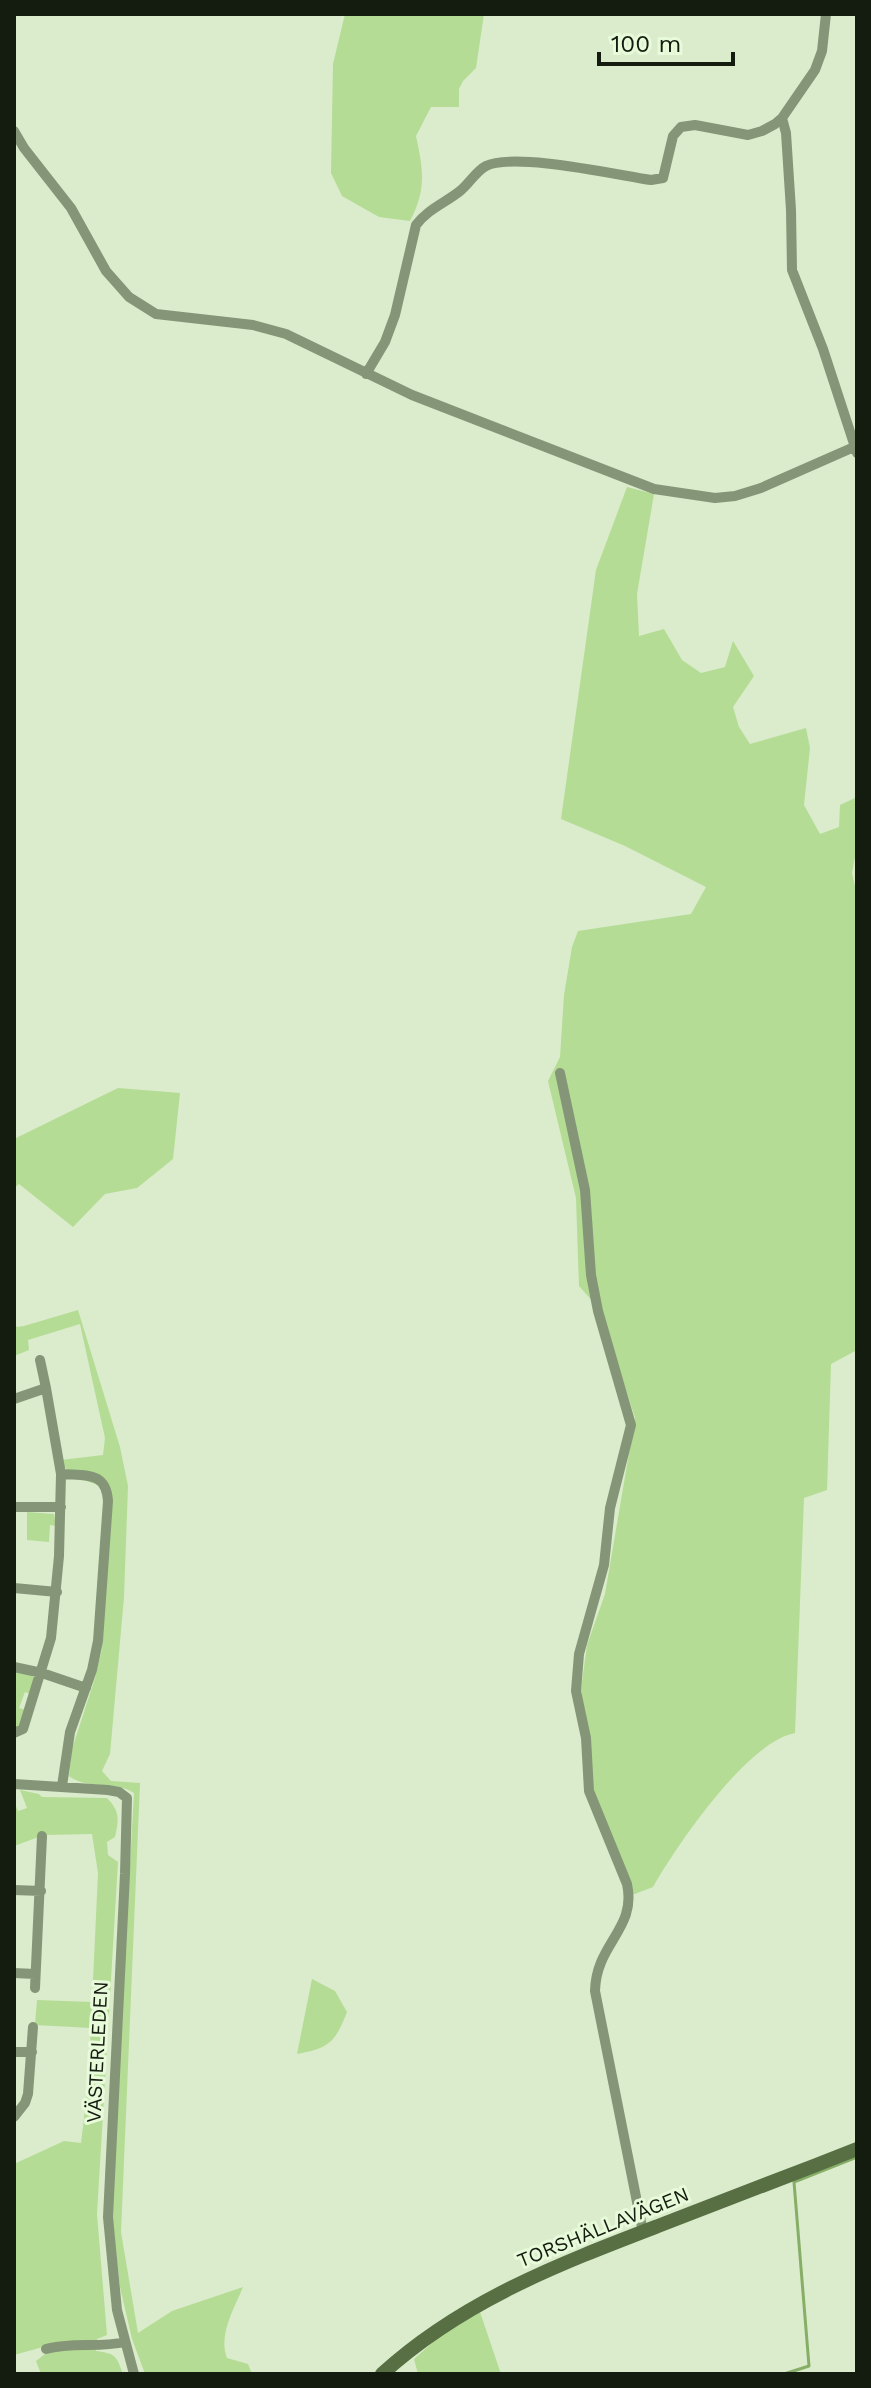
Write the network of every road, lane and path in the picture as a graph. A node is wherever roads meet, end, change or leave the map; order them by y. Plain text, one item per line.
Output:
1 (826, 14) edge
2 (782, 118) junction
3 (14, 131) edge
4 (366, 374) junction
5 (856, 450) edge
6 (560, 1073) dead end
7 (40, 1360) dead end
8 (46, 1388) junction
9 (14, 1399) edge
10 (61, 1474) junction
11 (14, 1507) edge
12 (61, 1507) junction
13 (14, 1588) edge
14 (57, 1592) junction
15 (14, 1667) edge
16 (42, 1673) junction
17 (86, 1688) junction
18 (14, 1733) edge
19 (14, 1784) edge
20 (62, 1786) junction
21 (42, 1836) dead end
22 (14, 1890) edge
23 (41, 1891) junction
24 (14, 1973) edge
25 (35, 1974) junction
26 (35, 1988) dead end
27 (33, 2027) dead end
28 (14, 2052) edge
29 (32, 2052) junction
30 (14, 2117) edge
31 (857, 2149) edge
32 (643, 2232) junction
33 (125, 2342) junction
34 (46, 2349) dead end
35 (134, 2374) edge
36 (382, 2374) edge

1 - 2 street
2 - 4 street
2 - 5 street
3 - 4 street
4 - 5 street
6 - 32 street
7 - 8 street
8 - 9 street
8 - 10 street
10 - 12 street
10 - 17 street
11 - 12 street
12 - 14 street
13 - 14 street
14 - 16 street
15 - 16 street
16 - 17 street
16 - 18 street
17 - 20 street
19 - 20 street
20 - 33 street, VÄSTERLEDEN
21 - 23 street
22 - 23 street
23 - 25 street
24 - 25 street
25 - 26 street
27 - 29 street
28 - 29 street
29 - 30 street
31 - 32 main road, TORSHÄLLAVÄGEN
32 - 36 main road, TORSHÄLLAVÄGEN
33 - 34 street
33 - 35 street, VÄSTERLEDEN

